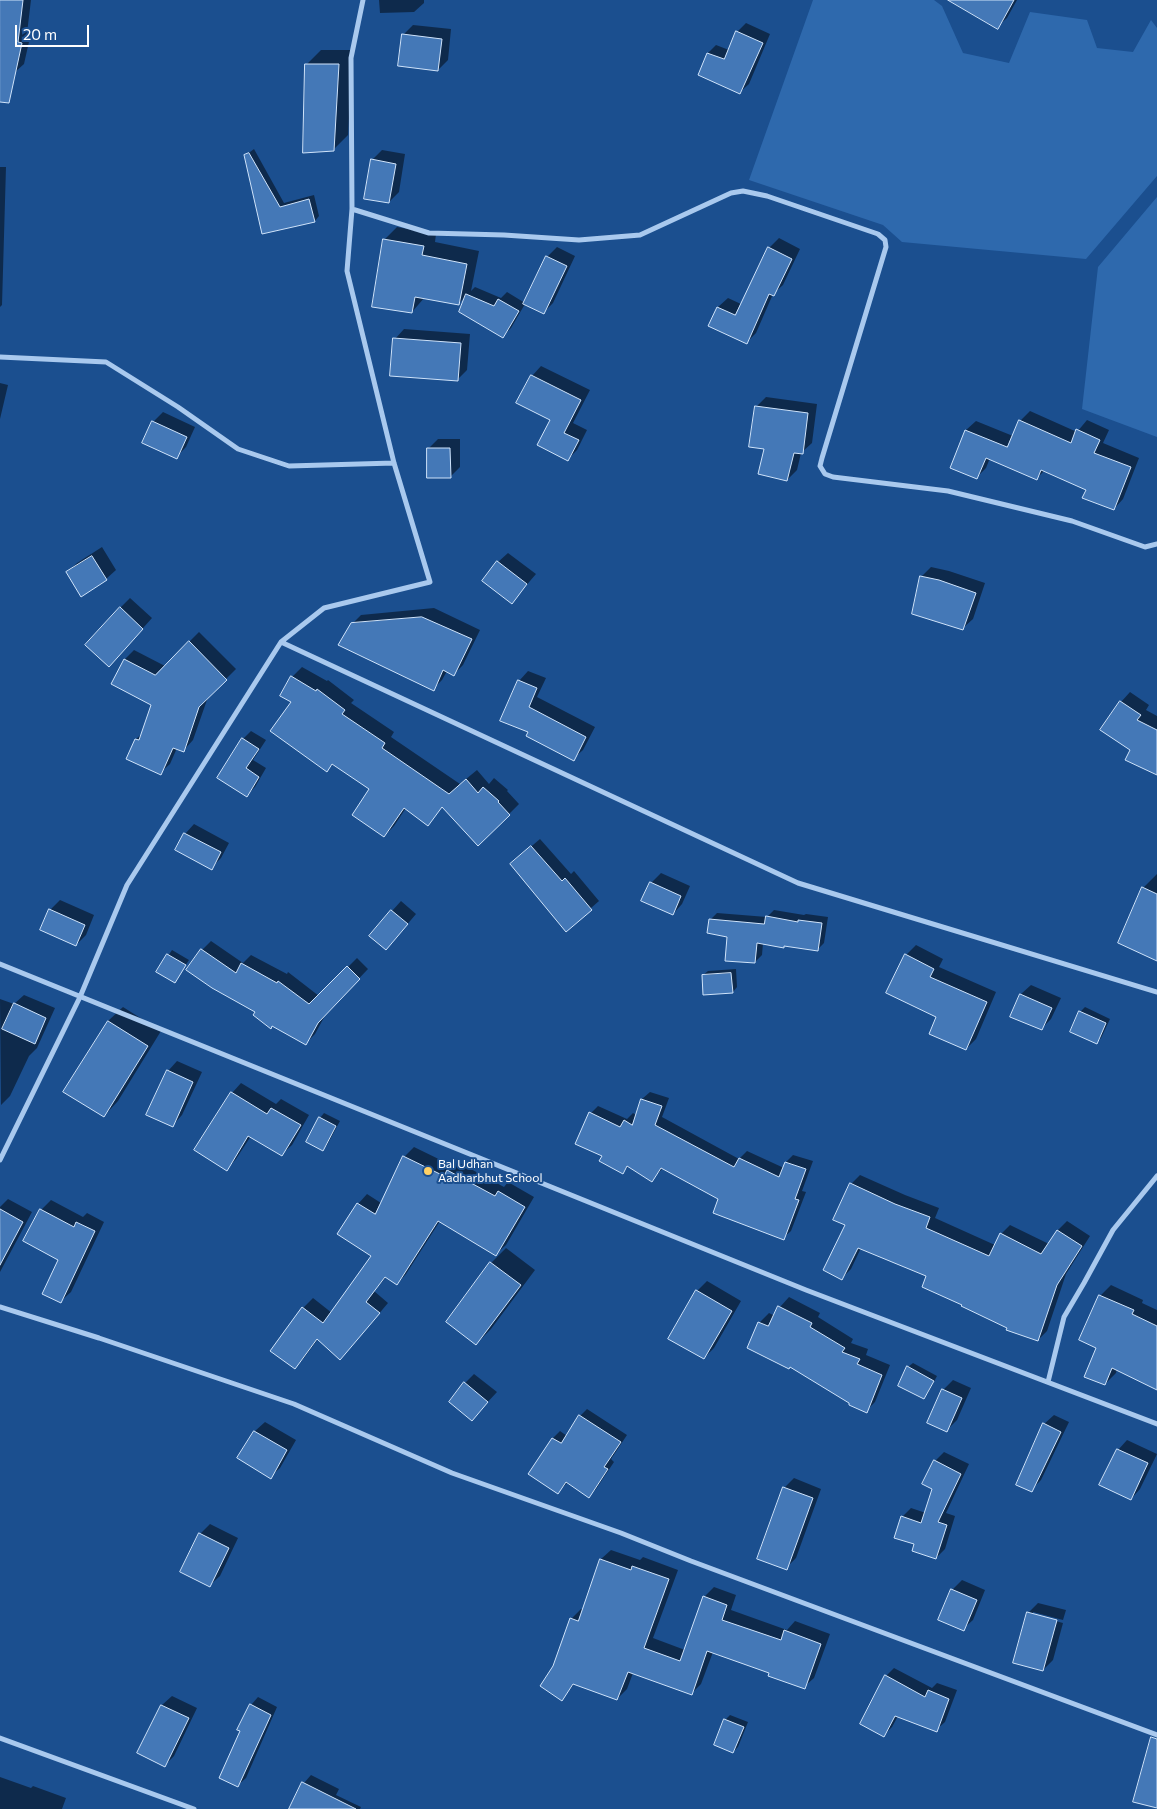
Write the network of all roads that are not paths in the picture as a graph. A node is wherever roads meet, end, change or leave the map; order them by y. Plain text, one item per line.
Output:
1 (362, 0) edge
2 (352, 209) junction
3 (0, 357) edge
4 (394, 463) junction
5 (1157, 544) edge
6 (281, 642) junction
7 (0, 964) edge
8 (1157, 992) edge
9 (80, 997) junction
10 (0, 1160) edge
11 (1157, 1176) edge
12 (0, 1307) edge
13 (1048, 1382) junction
14 (1157, 1424) edge
15 (1157, 1736) edge
16 (0, 1738) edge
17 (194, 1809) edge

1 - 2 street
2 - 4 street
2 - 5 street
3 - 4 street
4 - 6 street
6 - 8 street
6 - 9 street
7 - 9 street
9 - 10 street
9 - 13 street
11 - 13 street
12 - 15 street
13 - 14 street
16 - 17 street

